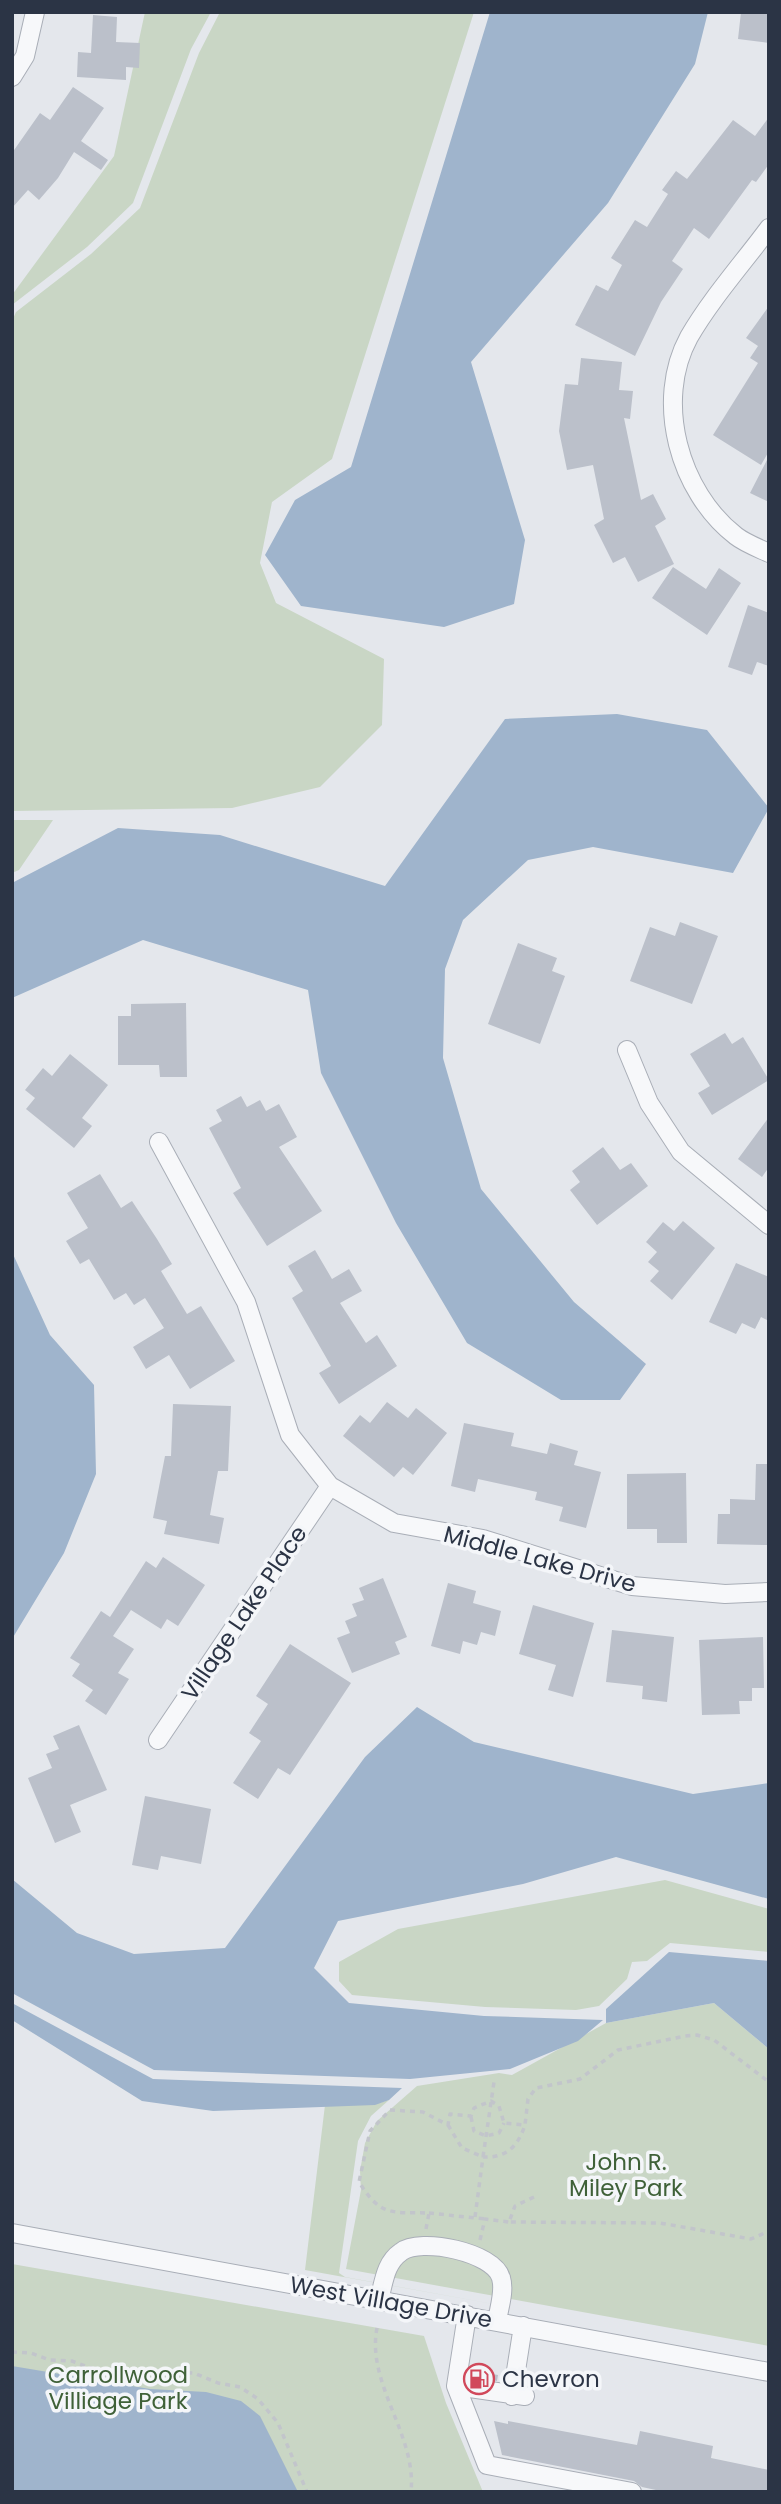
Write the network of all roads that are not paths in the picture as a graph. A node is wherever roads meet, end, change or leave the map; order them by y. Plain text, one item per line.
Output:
1 (35, 12) edge
2 (12, 78) edge
3 (769, 228) edge
4 (769, 553) edge
5 (627, 1050) dead end
6 (159, 1142) dead end
7 (769, 1225) edge
8 (330, 1486) junction
9 (769, 1592) edge
10 (158, 1740) dead end
11 (12, 2234) edge
12 (379, 2300) junction
13 (467, 2315) junction
14 (497, 2321) junction
15 (523, 2326) junction
16 (769, 2372) edge
17 (456, 2386) junction
18 (632, 2492) edge

1 - 2 street
3 - 4 street
5 - 7 street
6 - 8 street, Middle Lake Drive
8 - 9 street, Middle Lake Drive
8 - 10 street, Village Lake Place
11 - 12 street, West Village Drive
12 - 13 street, West Village Drive
12 - 14 street
13 - 14 street, West Village Drive
13 - 17 street
14 - 15 street, West Village Drive
15 - 16 street, West Village Drive
15 - 17 street
17 - 18 street

